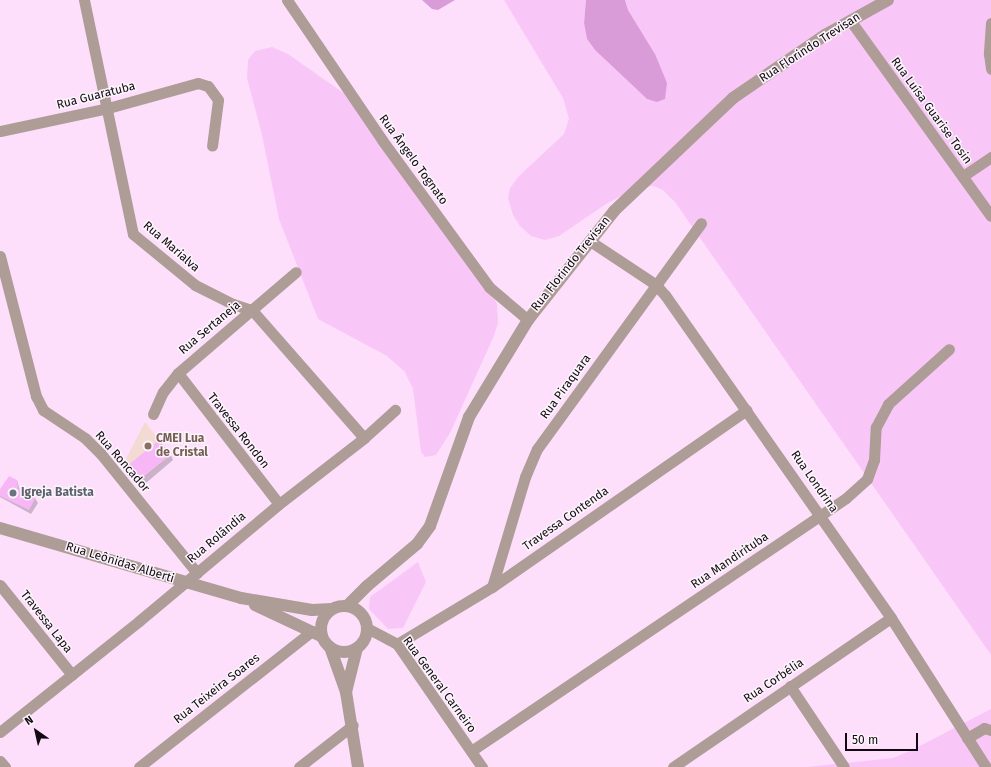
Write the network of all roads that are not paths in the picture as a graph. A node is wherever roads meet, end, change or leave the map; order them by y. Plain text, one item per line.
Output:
1 (84, 0) edge
2 (888, 0) edge
3 (288, 2) edge
4 (850, 20) junction
5 (991, 23) edge
6 (991, 69) edge
7 (108, 108) junction
8 (0, 132) edge
9 (212, 146) dead end
10 (991, 157) edge
11 (963, 176) junction
12 (991, 216) edge
13 (701, 223) dead end
14 (590, 241) junction
15 (0, 256) edge
16 (296, 272) dead end
17 (655, 284) junction
18 (252, 310) junction
19 (528, 320) junction
20 (949, 349) dead end
21 (178, 373) junction
22 (395, 410) dead end
23 (747, 410) junction
24 (153, 414) dead end
25 (364, 438) junction
26 (279, 504) junction
27 (821, 515) junction
28 (0, 528) edge
29 (197, 572) junction
30 (185, 582) junction
31 (0, 585) edge
32 (492, 587) junction
33 (241, 598) junction
34 (347, 606) junction
35 (293, 607) junction
36 (332, 609) junction
37 (891, 618) junction
38 (290, 622) junction
39 (367, 628) junction
40 (316, 633) junction
41 (397, 644) junction
42 (330, 647) junction
43 (357, 648) junction
44 (72, 675) junction
45 (790, 686) junction
46 (346, 692) junction
47 (353, 725) junction
48 (988, 729) edge
49 (0, 732) edge
50 (967, 738) junction
51 (471, 751) junction
52 (0, 761) edge
53 (5, 767) edge
54 (139, 767) edge
55 (299, 767) edge
56 (358, 767) edge
57 (482, 767) edge
58 (673, 767) edge
59 (844, 767) edge
60 (986, 767) edge

1 - 7 street, Rua Marialva
2 - 4 street, Rua Florindo Trevisan
3 - 19 street, Rua Ângelo Tognato
4 - 11 street, Rua Luísa Guarise Tosin
4 - 14 street, Rua Florindo Trevisan
5 - 6 street
7 - 8 street, Rua Guaratuba
7 - 9 street, Rua Guaratuba
7 - 18 street, Rua Marialva
10 - 11 street
11 - 12 street, Rua Luísa Guarise Tosin
13 - 17 street, Rua Piraquara
14 - 17 street, Rua Londrina
14 - 19 street, Rua Florindo Trevisan
15 - 29 street, Rua Roncador
16 - 18 street, Rua Sertaneja
17 - 23 street, Rua Londrina
17 - 32 street, Rua Piraquara
18 - 21 street, Rua Sertaneja
18 - 25 street
19 - 34 street, Rua Florindo Trevisan
20 - 27 street, Rua Mandirituba
21 - 24 street, Rua Sertaneja
21 - 26 street, Travessa Rondon
22 - 25 street, Rua Rolândia
23 - 27 street, Rua Londrina
23 - 32 street, Travessa Contenda
25 - 26 street, Rua Rolândia
26 - 29 street, Rua Rolândia
27 - 37 street, Rua Londrina
27 - 51 street, Rua Mandirituba
28 - 30 street, Rua Leônidas Alberti
29 - 30 street, Rua Rolândia
30 - 33 street, Rua Leônidas Alberti
30 - 44 street, Rua Rolândia
31 - 44 street, Travessa Lapa
32 - 41 street, Travessa Contenda
33 - 35 street, Rua Leônidas Alberti
33 - 38 street, Rua Leônidas Alberti
34 - 36 street
34 - 39 street
35 - 36 street, Rua Leônidas Alberti
35 - 38 street
36 - 40 street
37 - 45 street, Rua Corbélia
37 - 50 street, Rua Londrina
38 - 40 street, Rua Leônidas Alberti
39 - 41 street, Rua General Carneiro
39 - 43 street
40 - 42 street
40 - 54 street, Rua Teixeira Soares
41 - 51 street, Rua General Carneiro
42 - 43 street
42 - 46 street
43 - 46 street
44 - 49 street, Rua Rolândia
45 - 58 street, Rua Corbélia
45 - 59 street
46 - 47 street
47 - 55 street
47 - 56 street
48 - 50 street
50 - 60 street, Rua Londrina
51 - 57 street, Rua General Carneiro
52 - 53 street

